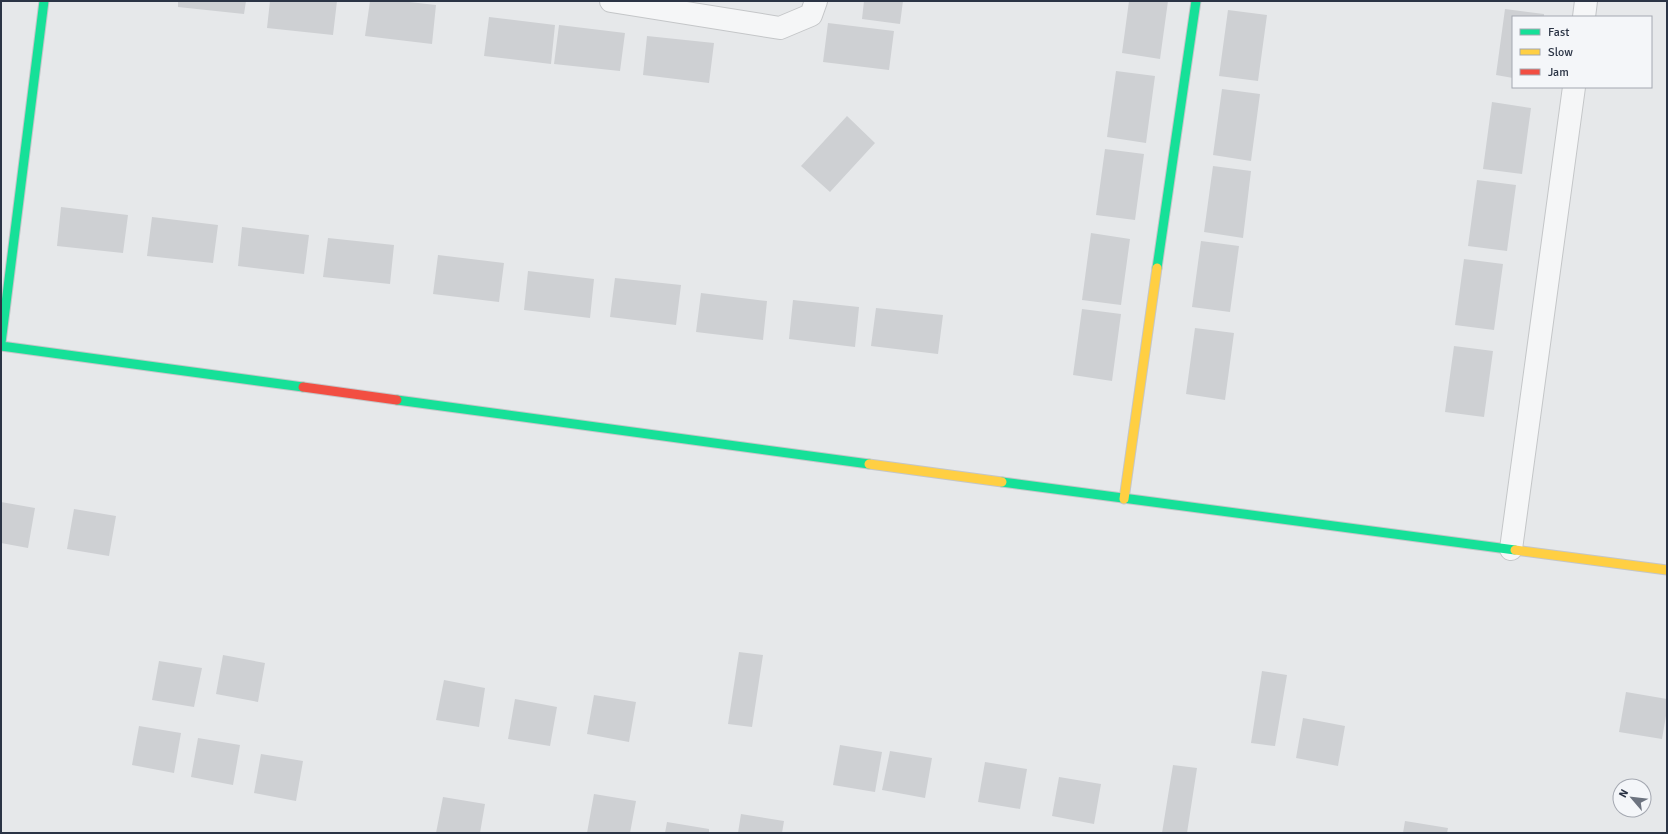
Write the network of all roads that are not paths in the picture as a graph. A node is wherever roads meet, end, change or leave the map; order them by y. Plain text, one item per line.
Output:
1 (44, 1) edge
2 (611, 1) edge
3 (816, 1) edge
4 (1196, 1) edge
5 (1586, 1) edge
6 (1584, 16) edge
7 (1574, 88) edge
8 (1, 344) edge
9 (1124, 499) junction
10 (1511, 549) junction
11 (1667, 570) edge

1 - 8 street
2 - 3 street
4 - 9 street
5 - 6 street
7 - 10 street
8 - 9 street
9 - 10 street
10 - 11 street

